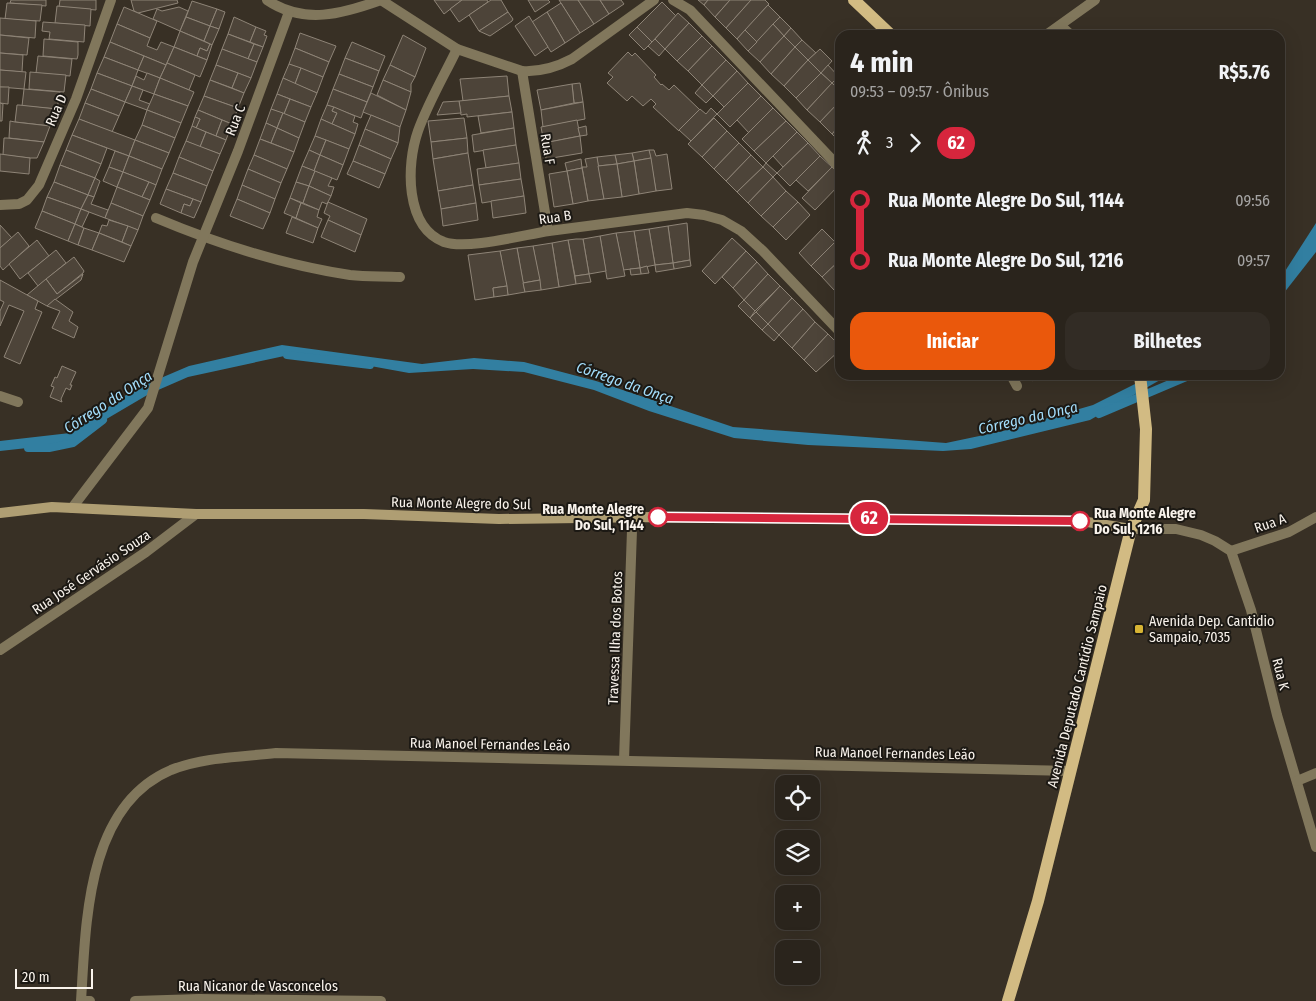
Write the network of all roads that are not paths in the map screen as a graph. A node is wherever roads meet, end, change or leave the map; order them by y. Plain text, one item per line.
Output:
1 (112, 0) edge
2 (267, 0) edge
3 (381, 0) edge
4 (654, 0) edge
5 (673, 0) edge
6 (854, 0) edge
7 (1095, 0) edge
8 (289, 12) junction
9 (1061, 26) junction
10 (886, 30) edge
11 (1054, 30) edge
12 (1065, 30) edge
13 (457, 49) junction
14 (522, 71) junction
15 (835, 163) edge
16 (0, 206) edge
17 (156, 218) dead end
18 (548, 231) junction
19 (204, 237) junction
20 (400, 276) dead end
21 (835, 327) edge
22 (1014, 380) edge
23 (1141, 380) edge
24 (1017, 386) dead end
25 (0, 396) edge
26 (18, 402) dead end
27 (72, 508) junction
28 (0, 513) edge
29 (196, 514) junction
30 (1316, 516) edge
31 (636, 517) junction
32 (1131, 529) junction
33 (1231, 551) junction
34 (0, 650) edge
35 (624, 760) junction
36 (1071, 771) junction
37 (1316, 773) edge
38 (1298, 781) junction
39 (1316, 847) edge
40 (199, 1000) edge
41 (81, 1001) edge
42 (90, 1001) edge
43 (135, 1001) edge
44 (381, 1001) edge
45 (1008, 1001) edge

1 - 16 street, Rua D
2 - 8 street
3 - 8 street
3 - 13 street
4 - 14 street
5 - 15 street
6 - 10 main road
7 - 9 street
8 - 19 street, Rua C
9 - 11 street
9 - 12 street
13 - 14 street
13 - 18 street, Rua B
14 - 18 street, Rua F
17 - 19 street
18 - 21 street, Rua B
19 - 20 street
19 - 27 street, Rua C
22 - 24 street
23 - 32 main road, Avenida Deputado Cantídio Sampaio
25 - 26 street
27 - 28 street, Rua Monte Alegre do Sul
27 - 29 street, Rua Monte Alegre do Sul
29 - 31 street, Rua Monte Alegre do Sul
29 - 34 street, Rua José Gervásio Souza
30 - 33 street, Rua A
31 - 32 street, Rua Monte Alegre do Sul
31 - 35 street, Travessa Ilha dos Botos
32 - 33 street
32 - 36 main road, Avenida Deputado Cantídio Sampaio
33 - 38 street, Rua K
35 - 36 street, Rua Manoel Fernandes Leão
35 - 41 street, Rua Manoel Fernandes Leão
36 - 45 main road, Avenida Deputado Cantídio Sampaio
37 - 38 street
38 - 39 street, Rua K
40 - 43 street, Rua Nicanor de Vasconcelos
40 - 44 street, Rua Nicanor de Vasconcelos
41 - 42 street

